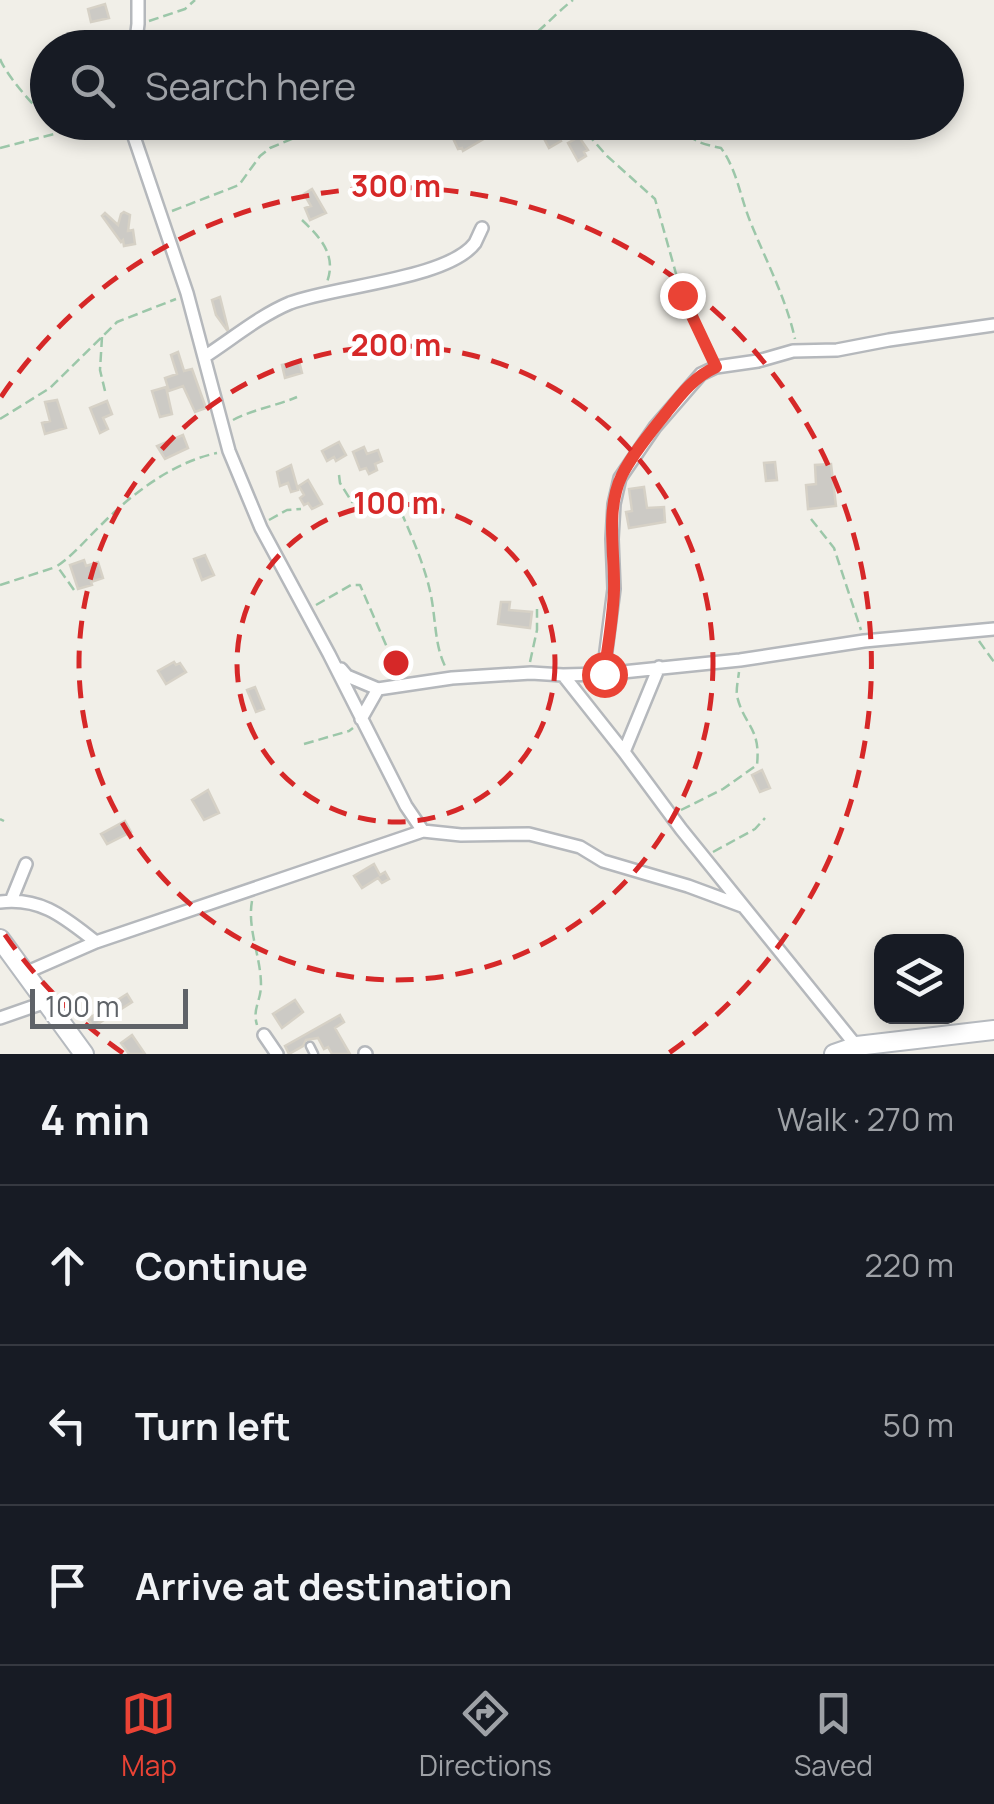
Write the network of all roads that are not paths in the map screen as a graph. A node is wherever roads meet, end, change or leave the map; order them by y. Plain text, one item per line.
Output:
1 (138, 0) edge
2 (137, 30) edge
3 (136, 140) edge
4 (482, 228) dead end
5 (994, 325) edge
6 (204, 357) junction
7 (994, 629) edge
8 (330, 654) junction
9 (659, 667) junction
10 (604, 674) junction
11 (563, 675) junction
12 (378, 688) junction
13 (361, 720) junction
14 (624, 752) junction
15 (423, 831) junction
16 (26, 864) dead end
17 (6, 901) edge
18 (742, 906) junction
19 (96, 942) junction
20 (1, 943) edge
21 (25, 973) junction
22 (46, 1002) junction
23 (0, 1018) edge
24 (994, 1030) edge
25 (264, 1036) road end
26 (859, 1050) edge
27 (83, 1054) edge
28 (276, 1054) edge
29 (834, 1054) edge

1 - 2 street
3 - 6 street
4 - 6 street
5 - 10 street
6 - 8 street
7 - 9 street
8 - 12 street
8 - 13 street
9 - 10 street
9 - 14 street
10 - 11 street
11 - 12 street
11 - 14 street
12 - 13 street
13 - 15 street
14 - 18 street
15 - 18 street
15 - 19 street
16 - 17 street
17 - 19 street
18 - 26 street
19 - 21 street
20 - 21 street
21 - 22 street
22 - 23 street
22 - 27 street
24 - 26 street
25 - 28 street
26 - 29 street

